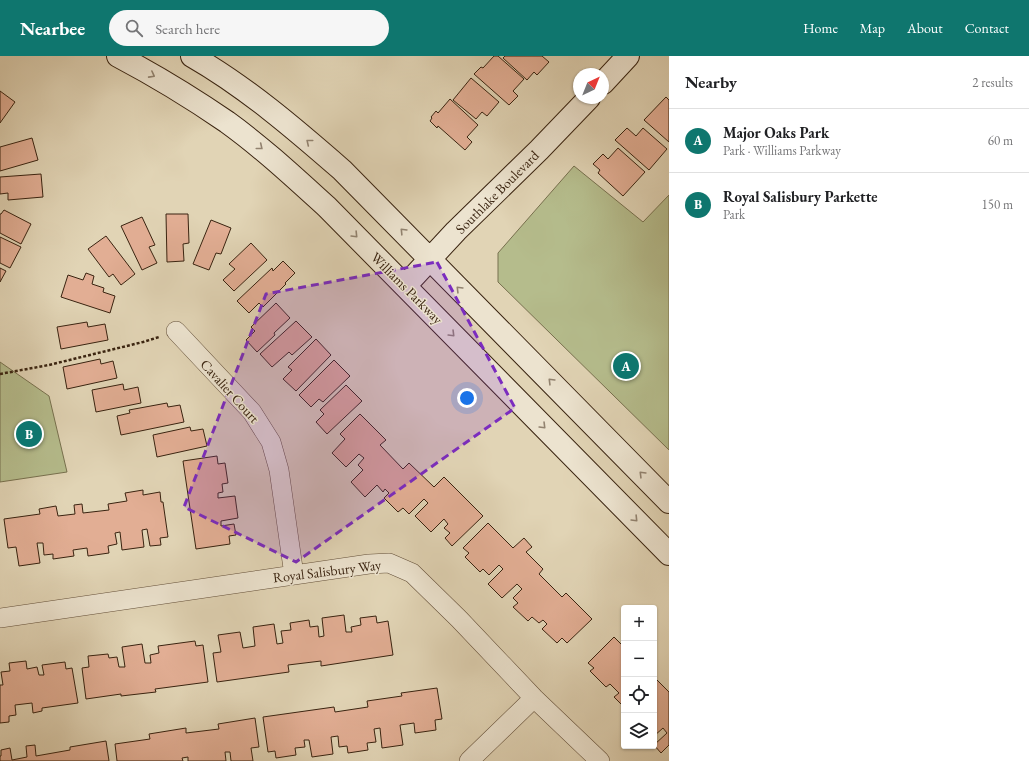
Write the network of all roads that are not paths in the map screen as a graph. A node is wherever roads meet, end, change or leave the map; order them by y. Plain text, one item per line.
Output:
1 (118, 56) edge
2 (192, 56) edge
3 (628, 56) edge
4 (609, 77) edge
5 (583, 104) edge
6 (430, 259) junction
7 (405, 286) junction
8 (176, 331) road end
9 (669, 502) edge
10 (669, 554) edge
11 (294, 575) junction
12 (0, 618) edge
13 (534, 698) junction
14 (469, 761) edge
15 (600, 761) edge

1 -> 7 main road, Williams Parkway
6 -> 2 main road
3 - 4 main road
5 - 6 main road, Southlake Boulevard
6 - 7 main road, Southlake Boulevard
9 -> 6 main road
7 -> 10 main road, Williams Parkway
8 - 11 street, Cavalier Court
11 - 12 street, Royal Salisbury Way
11 - 13 street, Royal Salisbury Way
13 - 14 street
13 - 15 street, Royal Salisbury Way

